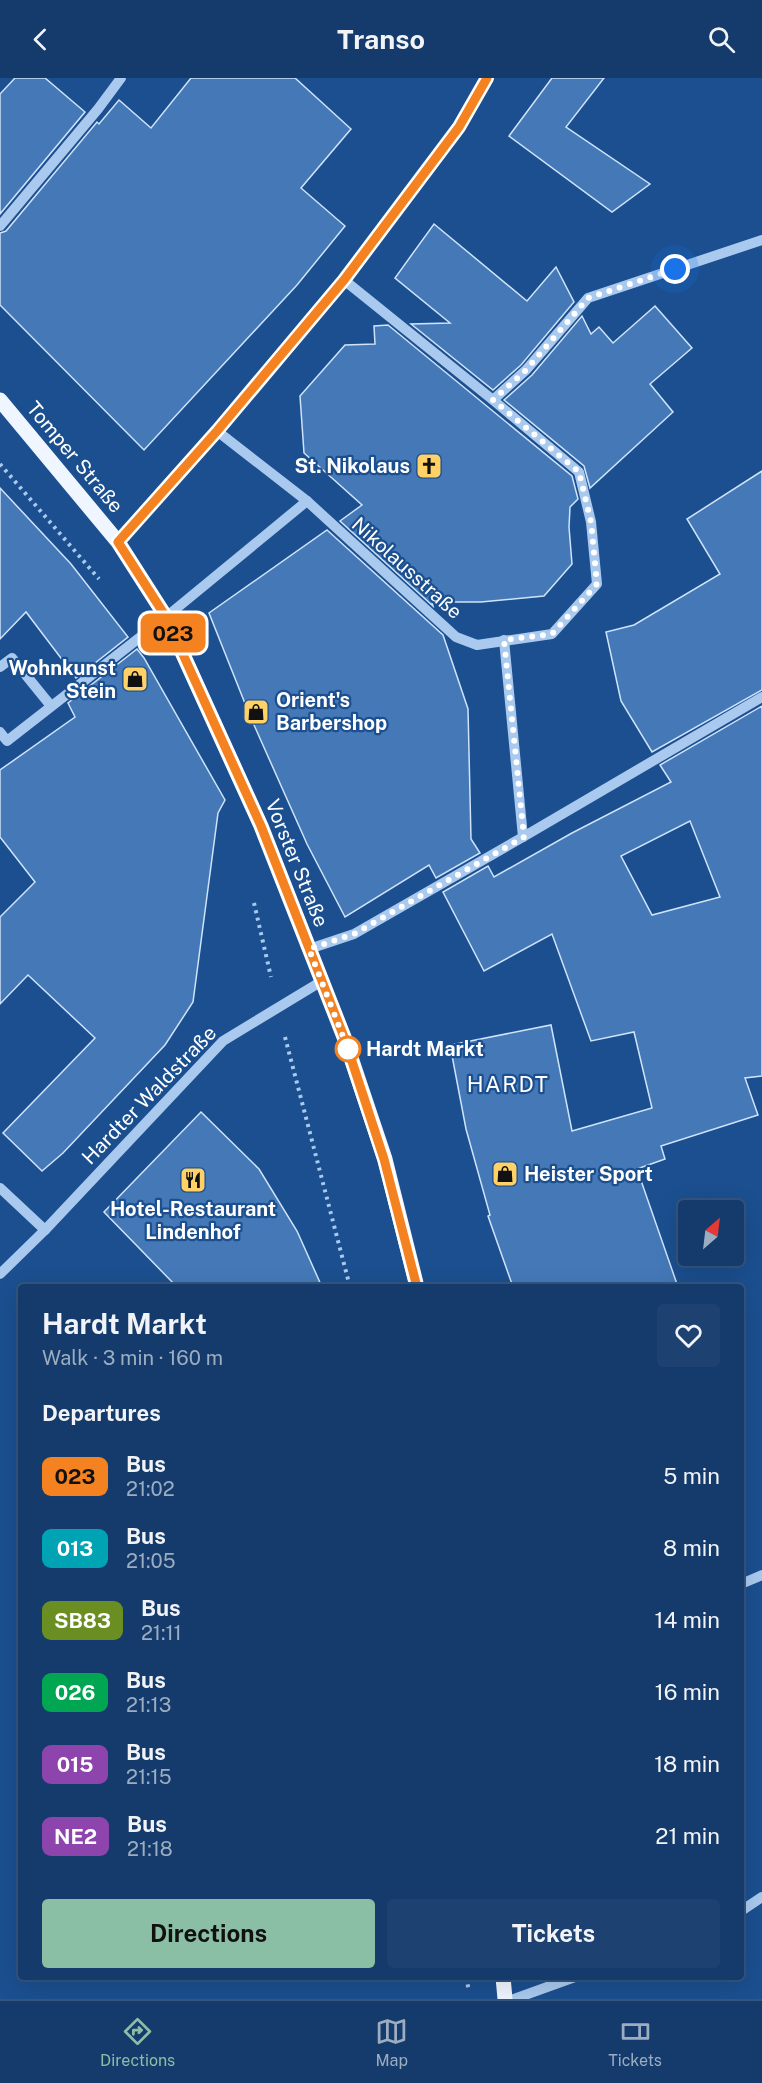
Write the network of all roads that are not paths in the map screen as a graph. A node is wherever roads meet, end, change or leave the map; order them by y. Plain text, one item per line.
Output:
1 (121, 78) edge
2 (487, 78) edge
3 (0, 226) edge
4 (762, 240) edge
5 (344, 280) junction
6 (0, 400) edge
7 (493, 400) junction
8 (217, 431) junction
9 (307, 501) junction
10 (118, 542) junction
11 (166, 617) junction
12 (504, 640) junction
13 (0, 667) edge
14 (762, 697) edge
15 (51, 706) junction
16 (0, 732) edge
17 (524, 837) junction
18 (309, 949) junction
19 (322, 981) junction
20 (0, 1188) edge
21 (45, 1230) junction
22 (0, 1274) edge
23 (416, 1284) edge
24 (762, 1575) edge
25 (744, 1583) edge
26 (762, 1897) edge
27 (744, 1909) edge
28 (503, 1980) edge
29 (567, 1980) edge
30 (505, 1999) edge
31 (514, 1999) edge

1 - 3 street
2 - 5 street
4 - 7 street
5 - 7 street, Nikolausstraße
5 - 8 street
6 - 10 main road, Tomper Straße
7 - 12 street, Nikolausstraße
8 - 9 street, Nikolausstraße
8 - 10 street
9 - 11 street
9 - 12 street, Nikolausstraße
10 - 11 main road, Vorster Straße
11 - 15 street
11 - 18 main road, Vorster Straße
12 - 17 street
13 - 15 street
14 - 17 street
15 - 16 street
17 - 18 street
18 - 19 main road, Vorster Straße
19 - 21 street, Hardter Waldstraße
19 - 23 main road, Vorster Straße
20 - 21 street
21 - 22 street, Hardter Waldstraße
24 - 25 street
26 - 27 street
28 - 30 main road
29 - 31 street

